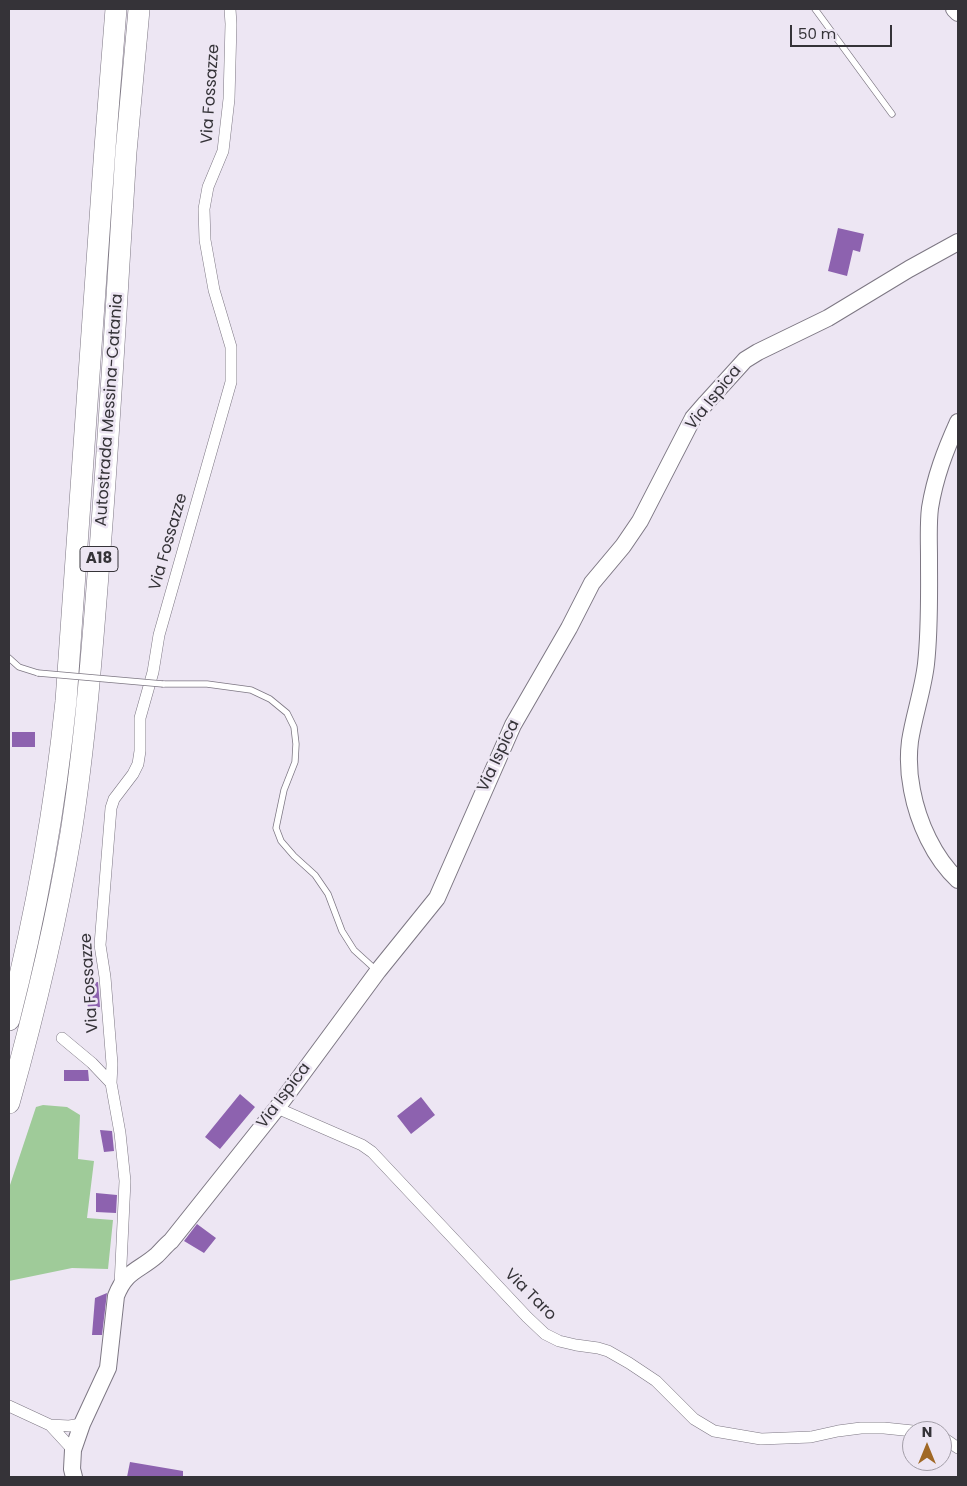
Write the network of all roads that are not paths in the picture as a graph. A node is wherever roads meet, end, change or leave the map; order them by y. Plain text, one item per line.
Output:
1 (116, 9) edge
2 (139, 9) edge
3 (230, 9) edge
4 (815, 9) edge
5 (954, 9) edge
6 (958, 13) edge
7 (892, 114) dead end
8 (958, 242) edge
9 (958, 256) edge
10 (909, 269) junction
11 (958, 422) edge
12 (9, 658) edge
13 (958, 880) edge
14 (378, 971) junction
15 (9, 1020) edge
16 (62, 1038) dead end
17 (111, 1083) junction
18 (9, 1103) edge
19 (277, 1108) junction
20 (120, 1285) junction
21 (9, 1406) edge
22 (82, 1424) junction
23 (50, 1425) junction
24 (902, 1430) edge
25 (73, 1450) junction
26 (74, 1477) edge

1 - 15 highway, Autostrada Messina-Catania / A18
2 - 18 highway, Autostrada Messina-Catania / A18
3 - 17 street, Via Fossazze
4 - 7 lane
5 - 6 street
8 - 10 street
9 - 10 street
10 - 14 street, Via Ispica
11 - 13 street
12 - 14 lane, bridge
14 - 19 street, Via Ispica
16 - 17 street
17 - 20 street
19 - 20 street, Via Ispica
19 - 24 street, Via Taro
20 - 22 street
21 - 23 street
22 - 23 street
22 - 25 street
23 - 25 street
25 - 26 street

